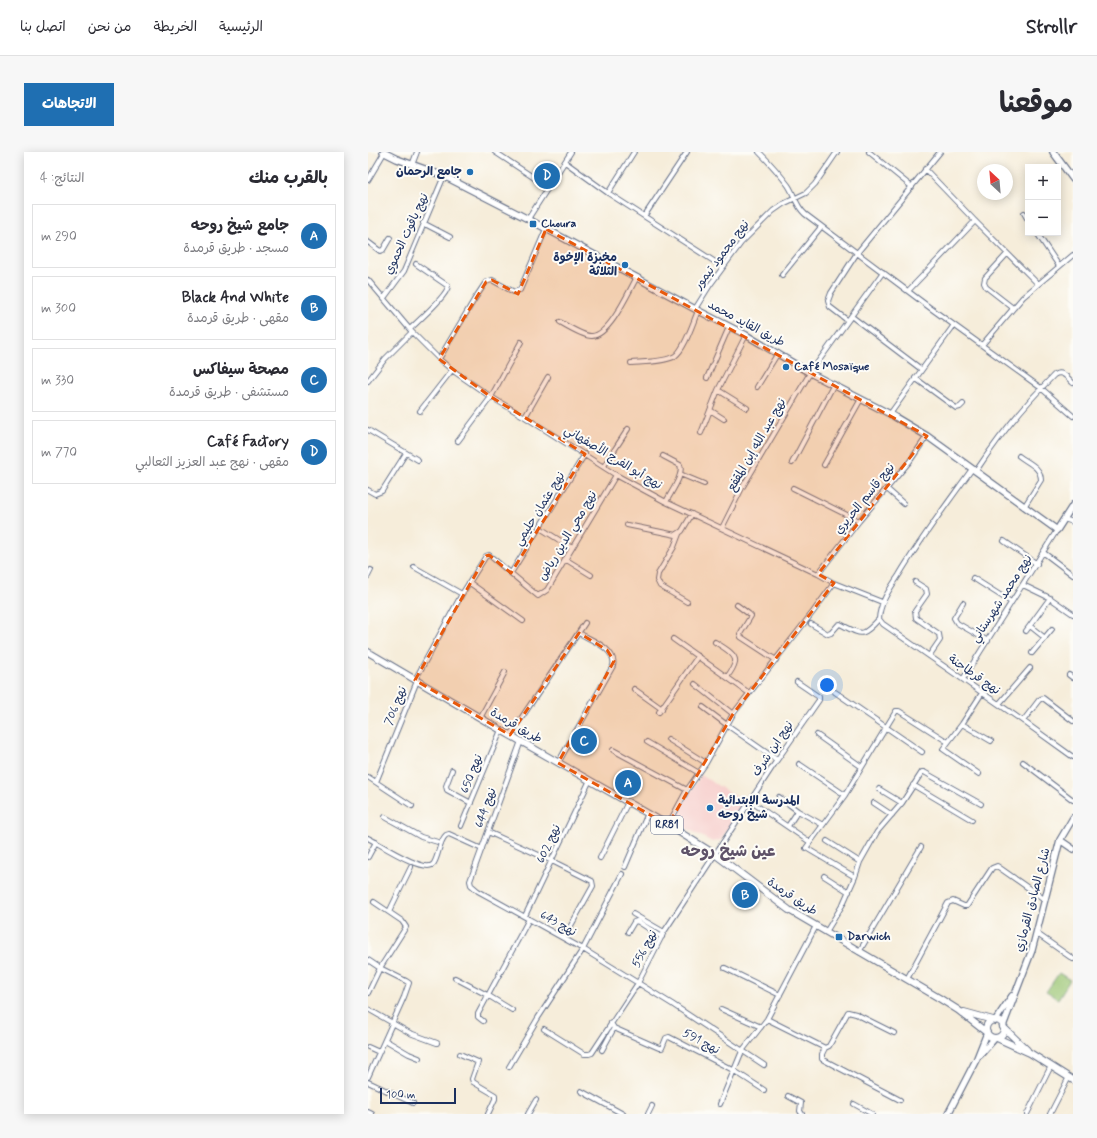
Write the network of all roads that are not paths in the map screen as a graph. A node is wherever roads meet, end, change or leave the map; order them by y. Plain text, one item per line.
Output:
1 (384, 152) edge
2 (417, 152) edge
3 (495, 152) edge
4 (571, 152) edge
5 (634, 152) edge
6 (687, 152) edge
7 (759, 152) edge
8 (837, 152) edge
9 (869, 152) edge
10 (940, 152) edge
11 (1053, 152) edge
12 (565, 162) junction
13 (412, 165) junction
14 (925, 169) junction
15 (444, 176) junction
16 (1073, 179) edge
17 (368, 180) edge
18 (912, 186) junction
19 (548, 187) junction
20 (608, 192) junction
21 (794, 199) junction
22 (645, 215) junction
23 (528, 219) junction
24 (975, 221) junction
25 (423, 223) junction
26 (822, 227) junction
27 (546, 229) junction
28 (1039, 236) edge
29 (390, 238) dead end
30 (450, 238) dead end
31 (368, 242) edge
32 (857, 253) junction
33 (1007, 254) junction
34 (1073, 255) edge
35 (416, 264) dead end
36 (1059, 266) junction
37 (723, 267) junction
38 (883, 272) junction
39 (782, 275) dead end
40 (637, 277) junction
41 (368, 280) edge
42 (1038, 284) junction
43 (908, 291) junction
44 (384, 298) junction
45 (1013, 308) junction
46 (696, 310) junction
47 (849, 318) junction
48 (560, 322) dead end
49 (954, 325) junction
50 (729, 327) junction
51 (411, 331) junction
52 (746, 335) junction
53 (521, 342) dead end
54 (982, 345) junction
55 (778, 354) junction
56 (439, 359) junction
57 (631, 363) dead end
58 (921, 369) junction
59 (452, 370) junction
60 (810, 372) junction
61 (548, 377) dead end
62 (706, 378) dead end
63 (915, 378) junction
64 (368, 381) edge
65 (1073, 383) edge
66 (834, 384) junction
67 (757, 387) dead end
68 (1040, 388) junction
69 (718, 390) junction
70 (491, 397) junction
71 (861, 399) junction
72 (963, 404) dead end
73 (747, 408) dead end
74 (710, 410) junction
75 (420, 411) dead end
76 (890, 414) junction
77 (1073, 416) edge
78 (525, 417) junction
79 (724, 419) dead end
80 (628, 429) dead end
81 (368, 430) edge
82 (701, 433) dead end
83 (927, 436) junction
84 (458, 441) dead end
85 (406, 453) junction
86 (585, 454) junction
87 (663, 456) dead end
88 (1019, 456) dead end
89 (418, 460) dead end
90 (792, 463) dead end
91 (824, 465) dead end
92 (604, 466) junction
93 (974, 470) junction
94 (680, 474) junction
95 (616, 475) junction
96 (704, 484) dead end
97 (794, 488) dead end
98 (887, 489) junction
99 (368, 490) edge
100 (666, 502) junction
101 (904, 504) dead end
102 (1073, 505) edge
103 (1024, 507) junction
104 (692, 514) junction
105 (1064, 519) junction
106 (859, 521) junction
107 (1073, 522) edge
108 (627, 525) dead end
109 (540, 528) junction
110 (722, 528) junction
111 (1058, 530) junction
112 (679, 534) junction
113 (1004, 541) dead end
114 (572, 548) junction
115 (1044, 553) junction
116 (565, 559) junction
117 (1037, 564) junction
118 (414, 567) dead end
119 (371, 570) dead end
120 (511, 573) junction
121 (818, 574) junction
122 (590, 575) dead end
123 (1073, 575) edge
124 (368, 576) edge
125 (973, 578) dead end
126 (915, 582) dead end
127 (470, 583) junction
128 (834, 583) junction
129 (1023, 585) junction
130 (462, 594) junction
131 (1050, 598) junction
132 (687, 602) dead end
133 (882, 602) junction
134 (1011, 602) junction
135 (963, 603) dead end
136 (737, 605) dead end
137 (1073, 614) edge
138 (879, 619) junction
139 (523, 621) dead end
140 (585, 623) dead end
141 (811, 624) dead end
142 (1030, 626) junction
143 (1052, 629) dead end
144 (1026, 631) dead end
145 (579, 633) junction
146 (1044, 638) junction
147 (674, 639) dead end
148 (988, 641) junction
149 (715, 642) dead end
150 (368, 652) edge
151 (1032, 653) dead end
152 (698, 656) junction
153 (929, 656) junction
154 (776, 660) junction
155 (1030, 668) dead end
156 (504, 672) dead end
157 (727, 677) junction
158 (963, 679) junction
159 (416, 680) junction
160 (797, 682) dead end
161 (695, 684) dead end
162 (634, 689) dead end
163 (835, 692) dead end
164 (749, 693) junction
165 (982, 693) junction
166 (1000, 704) junction
167 (703, 707) dead end
168 (733, 714) junction
169 (480, 718) junction
170 (1023, 721) junction
171 (1073, 721) edge
172 (962, 724) junction
173 (727, 725) junction
174 (886, 728) junction
175 (501, 730) junction
176 (510, 735) junction
177 (817, 735) dead end
178 (668, 739) dead end
179 (521, 741) junction
180 (991, 741) dead end
181 (646, 742) dead end
182 (948, 742) junction
183 (613, 750) dead end
184 (922, 752) dead end
185 (1073, 758) edge
186 (777, 760) junction
187 (1023, 762) dead end
188 (558, 763) junction
189 (706, 763) junction
190 (799, 764) dead end
191 (862, 767) junction
192 (452, 770) dead end
193 (699, 773) junction
194 (979, 774) dead end
195 (368, 778) edge
196 (590, 780) junction
197 (376, 782) junction
198 (913, 786) junction
199 (879, 789) dead end
200 (687, 790) junction
201 (845, 796) junction
202 (779, 797) dead end
203 (1073, 800) edge
204 (750, 801) junction
205 (628, 802) junction
206 (471, 803) junction
207 (902, 803) junction
208 (874, 804) dead end
209 (981, 804) dead end
210 (412, 806) dead end
211 (798, 811) junction
212 (648, 813) junction
213 (892, 815) junction
214 (385, 817) dead end
215 (1073, 818) edge
216 (972, 820) dead end
217 (668, 825) junction
218 (823, 825) junction
219 (461, 826) dead end
220 (788, 826) junction
221 (488, 832) junction
222 (368, 838) edge
223 (1060, 840) junction
224 (826, 841) dead end
225 (376, 842) junction
226 (810, 842) junction
227 (441, 843) junction
228 (921, 847) dead end
229 (482, 849) junction
230 (1073, 849) edge
231 (716, 855) junction
232 (368, 857) edge
233 (600, 858) dead end
234 (552, 861) junction
235 (860, 862) junction
236 (411, 867) dead end
237 (625, 867) dead end
238 (622, 874) dead end
239 (824, 876) dead end
240 (855, 877) junction
241 (470, 881) joint
242 (849, 892) junction
243 (1044, 899) junction
244 (374, 902) dead end
245 (389, 912) junction
246 (633, 914) dead end
247 (527, 917) junction
248 (816, 926) junction
249 (628, 932) dead end
250 (664, 932) junction
251 (826, 932) junction
252 (1036, 933) junction
253 (662, 937) junction
254 (564, 938) junction
255 (583, 949) junction
256 (859, 952) junction
257 (1072, 956) edge
258 (368, 960) edge
259 (380, 968) junction
260 (725, 968) dead end
261 (455, 978) dead end
262 (907, 979) junction
263 (638, 983) junction
264 (1017, 989) junction
265 (368, 993) edge
266 (780, 995) junction
267 (489, 996) junction
268 (368, 1009) edge
269 (721, 1009) dead end
270 (512, 1010) dead end
271 (958, 1010) junction
272 (767, 1019) junction
273 (994, 1020) junction
274 (483, 1021) dead end
275 (611, 1023) junction
276 (392, 1024) junction
277 (761, 1027) junction
278 (1003, 1027) junction
279 (614, 1028) junction
280 (544, 1029) dead end
281 (894, 1033) dead end
282 (986, 1033) junction
283 (996, 1038) junction
284 (385, 1040) junction
285 (437, 1043) dead end
286 (368, 1046) edge
287 (825, 1048) junction
288 (602, 1050) dead end
289 (742, 1051) junction
290 (379, 1052) junction
291 (1030, 1053) junction
292 (460, 1054) dead end
293 (420, 1058) dead end
294 (977, 1058) junction
295 (764, 1065) dead end
296 (1051, 1066) junction
297 (509, 1067) dead end
298 (733, 1070) junction
299 (368, 1076) edge
300 (1071, 1079) edge
301 (368, 1082) edge
302 (764, 1090) dead end
303 (581, 1092) dead end
304 (788, 1096) dead end
305 (536, 1100) dead end
306 (900, 1100) dead end
307 (414, 1103) dead end
308 (720, 1104) dead end
309 (854, 1104) dead end
310 (652, 1106) dead end
311 (368, 1112) edge
312 (372, 1114) edge
313 (488, 1114) edge
314 (528, 1114) edge
315 (623, 1114) edge
316 (648, 1114) edge
317 (802, 1114) edge
318 (872, 1114) edge
319 (948, 1114) edge
320 (1027, 1114) edge
321 (1050, 1114) edge

1 - 13 main road, طريق القايد محمد
1 - 17 street
2 - 13 street
3 - 19 street
4 - 12 street
5 - 20 street
6 - 22 street
7 - 21 street
8 - 21 street, نهج محمود تيمور
9 - 18 street
10 - 14 street
11 - 16 main road
12 - 19 street
12 - 20 street
13 - 15 main road, طريق القايد محمد
14 - 18 street
14 - 24 street
15 - 23 main road, طريق القايد محمد
15 - 25 street, نهج ياقوت الحموي
18 - 32 street
19 - 23 street
20 - 22 street
21 - 26 street
21 - 37 street, نهج محمود تيمور
22 - 37 street
23 - 27 main road, طريق القايد محمد
24 - 33 street
24 - 43 street
25 - 30 street
25 - 44 street, نهج ياقوت الحموي
26 - 32 street
26 - 39 street
27 - 40 main road, طريق القايد محمد
27 - 56 street
28 - 36 street
29 - 31 street
32 - 38 street
32 - 47 street
33 - 42 street
33 - 45 street
34 - 36 street
35 - 51 street
36 - 42 street
37 - 46 street, نهج محمود تيمور
38 - 43 street
38 - 47 street, نهج عبد الله إبن المقفع
40 - 46 main road, طريق القايد محمد
40 - 48 street
41 - 44 street, نهج أبو الفرج الأصفهاني
42 - 45 street
43 - 49 street
44 - 51 street, نهج أبو الفرج الأصفهاني
45 - 54 street
46 - 50 main road, طريق القايد محمد
46 - 57 street, نهج محمود تيمور
47 - 58 street
47 - 60 street, نهج عبد الله إبن المقفع
49 - 54 street
49 - 58 street
50 - 52 main road, طريق القايد محمد
50 - 62 street
51 - 56 street, نهج أبو الفرج الأصفهاني
51 - 64 street
52 - 55 main road, طريق القايد محمد
52 - 69 street
53 - 70 street
54 - 68 street
55 - 60 main road, طريق القايد محمد
55 - 67 street
56 - 59 street, نهج أبو الفرج الأصفهاني
58 - 63 street
59 - 70 street, نهج أبو الفرج الأصفهاني
59 - 75 street
60 - 66 main road, طريق القايد محمد
60 - 110 street, نهج عبد الله إبن المقفع
61 - 78 street
63 - 72 street
63 - 76 street
65 - 68 street
66 - 71 main road, طريق القايد محمد
66 - 90 street
68 - 77 street
68 - 93 street
69 - 73 street
69 - 74 street
70 - 78 street, نهج أبو الفرج الأصفهاني
70 - 84 street
71 - 76 main road, طريق القايد محمد
71 - 91 street
74 - 79 street
74 - 82 street
76 - 83 main road, طريق القايد محمد
78 - 86 street, نهج أبو الفرج الأصفهاني
80 - 92 street
81 - 85 street
83 - 93 main road, طريق القايد محمد
83 - 98 street, نهج قاسم الحريري
85 - 89 street
85 - 99 street
86 - 92 street, نهج أبو الفرج الأصفهاني
86 - 109 street, نهج عثمان حليمي
87 - 94 street
88 - 103 street
92 - 95 street, نهج أبو الفرج الأصفهاني
93 - 103 main road, طريق القايد محمد
93 - 133 street
94 - 96 street
94 - 100 street
95 - 100 street, نهج أبو الفرج الأصفهاني
95 - 114 street, نهج محي الدين رياض
97 - 106 street
98 - 101 street
98 - 106 street, نهج قاسم الحريري
100 - 104 street, نهج أبو الفرج الأصفهاني
102 - 105 main road
103 - 111 main road, طريق القايد محمد
104 - 110 street, نهج أبو الفرج الأصفهاني
104 - 112 street
105 - 107 street
105 - 111 main road
106 - 121 street, نهج قاسم الحريري
108 - 112 street
109 - 114 street
109 - 120 street, نهج عثمان حليمي
110 - 121 street, نهج أبو الفرج الأصفهاني
111 - 115 street, نهج محمد شهرستاني
112 - 132 street
113 - 117 street
114 - 116 street, نهج محي الدين رياض
115 - 117 street, نهج محمد شهرستاني
115 - 123 street
116 - 120 street, نهج محي الدين رياض
116 - 122 street
117 - 129 street, نهج محمد شهرستاني
118 - 130 street
119 - 124 street
120 - 127 street, نهج 706
121 - 128 street, نهج أبو الفرج الأصفهاني
125 - 134 street
126 - 153 street
127 - 130 street, نهج 706
127 - 139 street
128 - 133 street, نهج أبو الفرج الأصفهاني
128 - 154 street
129 - 131 street
129 - 134 street, نهج محمد شهرستاني
130 - 159 street, نهج 706
131 - 137 street
131 - 142 street
133 - 138 street
134 - 148 street, نهج محمد شهرستاني
135 - 148 street
136 - 154 street
138 - 141 street
138 - 153 street, نهج قرطاجنة
140 - 145 street
142 - 144 street
142 - 146 street
143 - 146 street
145 - 176 street
145 - 188 street
146 - 151 street
147 - 152 street
148 - 158 street, نهج محمد شهرستاني
149 - 157 street
150 - 159 main road, طريق قرمدة / RR81
152 - 157 street
152 - 162 street
153 - 158 street, نهج قرطاجنة
154 - 164 street
155 - 166 street
156 - 169 street
157 - 164 street
158 - 165 street, نهج قرطاجنة
159 - 169 main road, طريق قرمدة / RR81
159 - 197 street, نهج 706
160 - 186 street, نهج ابن شرف
161 - 168 street
163 - 174 street
164 - 168 street
165 - 166 street, نهج قرطاجنة
165 - 172 street
166 - 170 street, نهج قرطاجنة
167 - 173 street
168 - 173 street
169 - 175 main road, طريق قرمدة / RR81
170 - 171 street
170 - 185 street, نهج قرطاجنة
172 - 180 street
172 - 182 street
173 - 186 street
173 - 189 street
174 - 182 street
174 - 184 street
174 - 191 street
175 - 176 main road, طريق قرمدة / RR81
175 - 206 street, نهج 650
176 - 179 main road, طريق قرمدة / RR81
177 - 191 street
178 - 189 street
179 - 188 main road, طريق قرمدة / RR81
179 - 221 street, نهج 644
181 - 193 street
182 - 194 street
183 - 200 street
186 - 204 street, نهج ابن شرف
187 - 203 street
188 - 196 main road, طريق قرمدة / RR81
189 - 193 street
190 - 201 street
191 - 201 street
192 - 206 street
193 - 200 street
195 - 197 street
196 - 205 main road, طريق قرمدة / RR81
196 - 234 street, نهج 602
197 - 210 street
198 - 207 street
198 - 209 street
198 - 216 street
199 - 207 street
200 - 217 street
201 - 218 street
202 - 211 street
204 - 220 street
204 - 231 street, نهج ابن شرف
205 - 212 main road, طريق قرمدة / RR81
205 - 233 street
206 - 219 street, نهج 650
207 - 213 street
208 - 213 street
211 - 218 street
211 - 220 street
212 - 217 main road, طريق قرمدة / RR81
212 - 237 street
213 - 235 street
214 - 227 street
215 - 223 main road, شارع الصادق القرمازي
217 - 231 main road, طريق قرمدة / RR81
218 - 226 street
220 - 226 street
221 - 229 street, نهج 644
221 - 234 street
222 - 225 street
223 - 230 main road
223 - 243 main road, شارع الصادق القرمازي
224 - 235 street
225 - 227 street
225 - 232 street
226 - 240 street
227 - 229 street
228 - 256 street
229 - 241 street, نهج 644
231 - 248 main road, طريق قرمدة / RR81
231 - 250 street, نهج 556
234 - 247 street, نهج 602
234 - 254 street
235 - 240 street
236 - 245 street
238 - 255 street
239 - 242 street
240 - 242 street
241 - 247 street, نهج 643
242 - 251 street
243 - 252 main road, شارع الصادق القرمازي
243 - 262 street
244 - 245 street
245 - 259 street
246 - 250 street
247 - 254 street, نهج 643
247 - 267 street, نهج 602
248 - 251 main road, طريق قرمدة / RR81
248 - 266 street
249 - 253 street
250 - 253 street, نهج 556
251 - 256 main road, طريق قرمدة / RR81
252 - 257 street
252 - 264 main road, شارع الصادق القرمازي
253 - 263 street, نهج 556
254 - 255 street, نهج 643
255 - 263 street, نهج 643
255 - 297 street
256 - 262 main road, طريق قرمدة / RR81
258 - 259 street
259 - 265 street
259 - 276 street
260 - 266 street
261 - 267 street
262 - 271 main road, طريق قرمدة / RR81
263 - 275 street, نهج 556
263 - 289 street, نهج 643
264 - 273 main road, شارع الصادق القرمازي
264 - 278 main road, شارع الصادق القرمازي
266 - 272 street
267 - 270 street
267 - 274 street, نهج 602
268 - 276 street
269 - 277 street
271 - 273 main road, طريق قرمدة / RR81
271 - 282 main road, طريق قرمدة / RR81
272 - 277 street
272 - 287 street
273 - 278 main road, RR81
273 - 282 main road
275 - 279 street
275 - 280 street, نهج 556
276 - 284 street
276 - 285 street
277 - 289 street
278 - 283 main road
278 - 291 main road, RR81
279 - 288 street
279 - 298 street, نهج 591
281 - 287 street
282 - 283 main road, RR81
282 - 294 main road
283 - 291 main road, RR81
283 - 294 main road
284 - 290 street
284 - 293 street
286 - 290 street
287 - 306 street
289 - 295 street, نهج 643
289 - 298 street
290 - 299 street
291 - 296 main road, RR81
292 - 313 street
294 - 319 main road
296 - 300 main road, RR81
296 - 320 street
298 - 302 street, نهج 591
298 - 308 street
300 - 321 street
301 - 307 street
303 - 315 street
304 - 317 street
305 - 314 street
309 - 318 street
310 - 316 street
311 - 312 street

